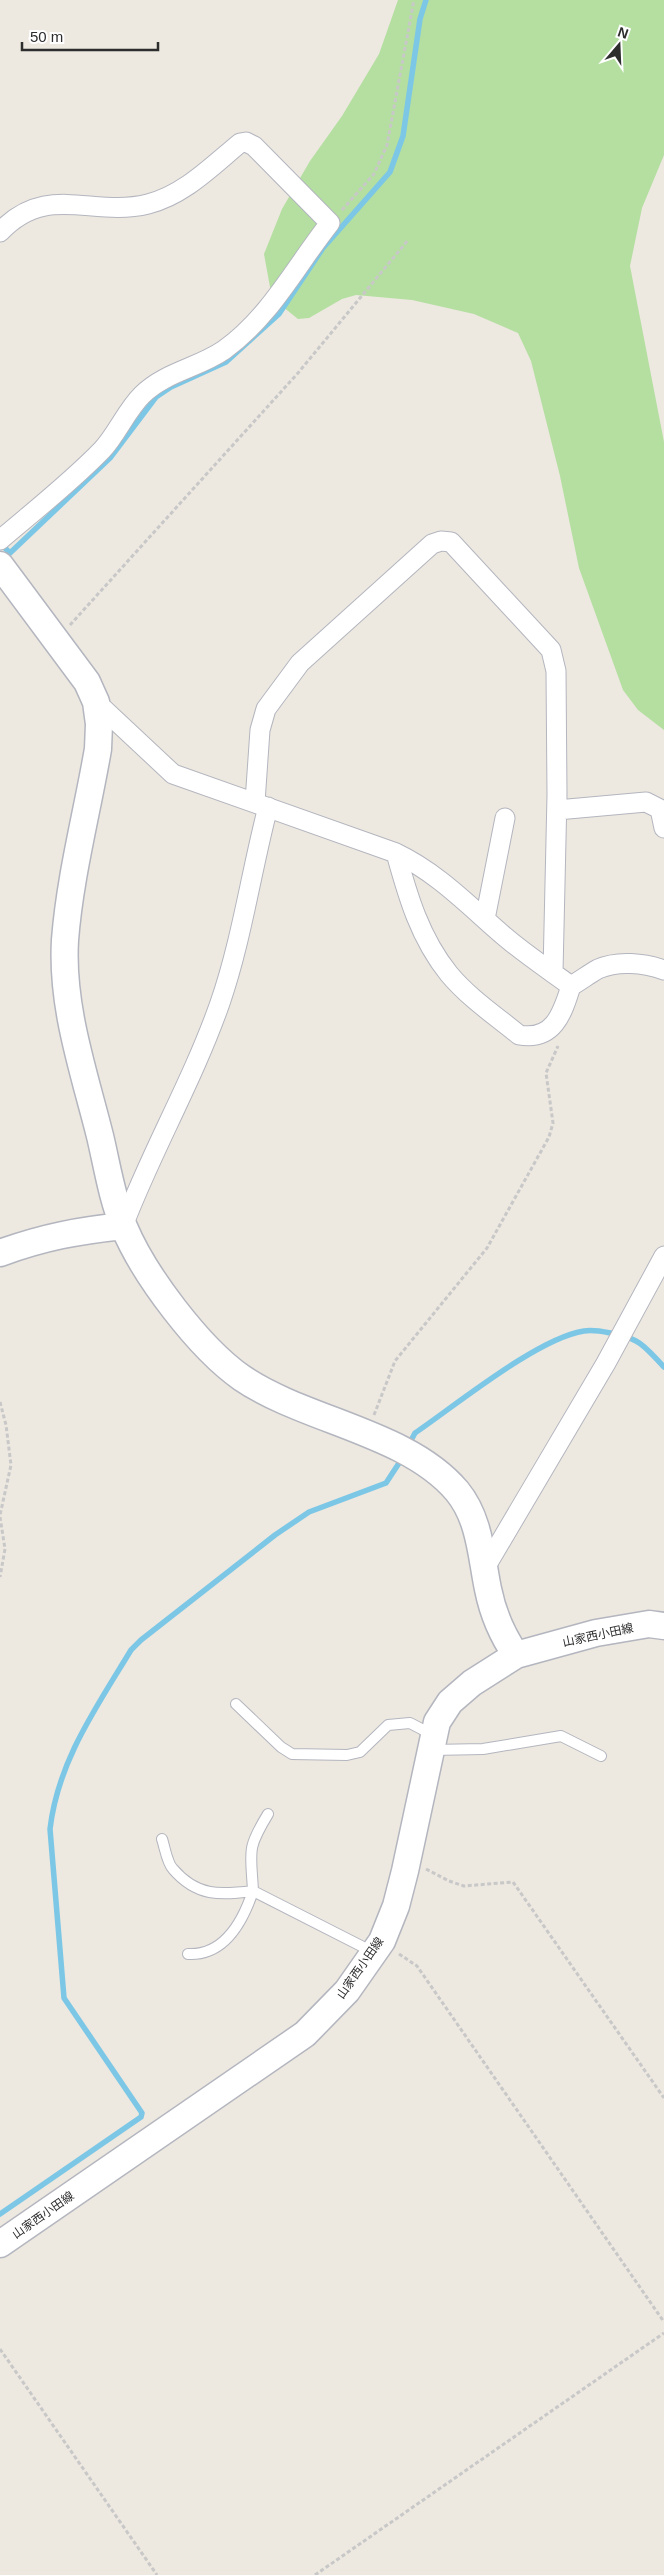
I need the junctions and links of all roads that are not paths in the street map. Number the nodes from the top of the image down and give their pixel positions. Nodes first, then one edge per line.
1 (0, 232) edge
2 (0, 540) edge
3 (0, 565) edge
4 (96, 702) junction
5 (262, 805) junction
6 (557, 810) junction
7 (505, 818) dead end
8 (664, 828) edge
9 (396, 853) junction
10 (485, 919) junction
11 (664, 970) edge
12 (553, 972) junction
13 (571, 986) junction
14 (124, 1226) junction
15 (0, 1254) edge
16 (664, 1256) edge
17 (485, 1568) junction
18 (664, 1626) edge
19 (516, 1655) junction
20 (236, 1704) dead end
21 (432, 1743) junction
22 (601, 1756) dead end
23 (268, 1814) dead end
24 (162, 1839) dead end
25 (253, 1891) junction
26 (378, 1947) junction
27 (188, 1954) dead end
28 (0, 2244) edge

1 - 2 street
3 - 4 street
4 - 5 street
4 - 14 street
5 - 6 street
5 - 9 street
5 - 14 street
6 - 8 street
6 - 12 street
7 - 10 street
9 - 10 street
9 - 13 street
10 - 12 street
11 - 13 street
12 - 13 street
14 - 15 street
14 - 17 street
16 - 17 street
17 - 19 street
18 - 19 street, 山家西小田線
19 - 21 street, 山家西小田線
20 - 21 lane
21 - 22 lane
21 - 26 street, 山家西小田線
23 - 25 lane
24 - 25 lane
25 - 26 lane
25 - 27 lane
26 - 28 street, 山家西小田線

